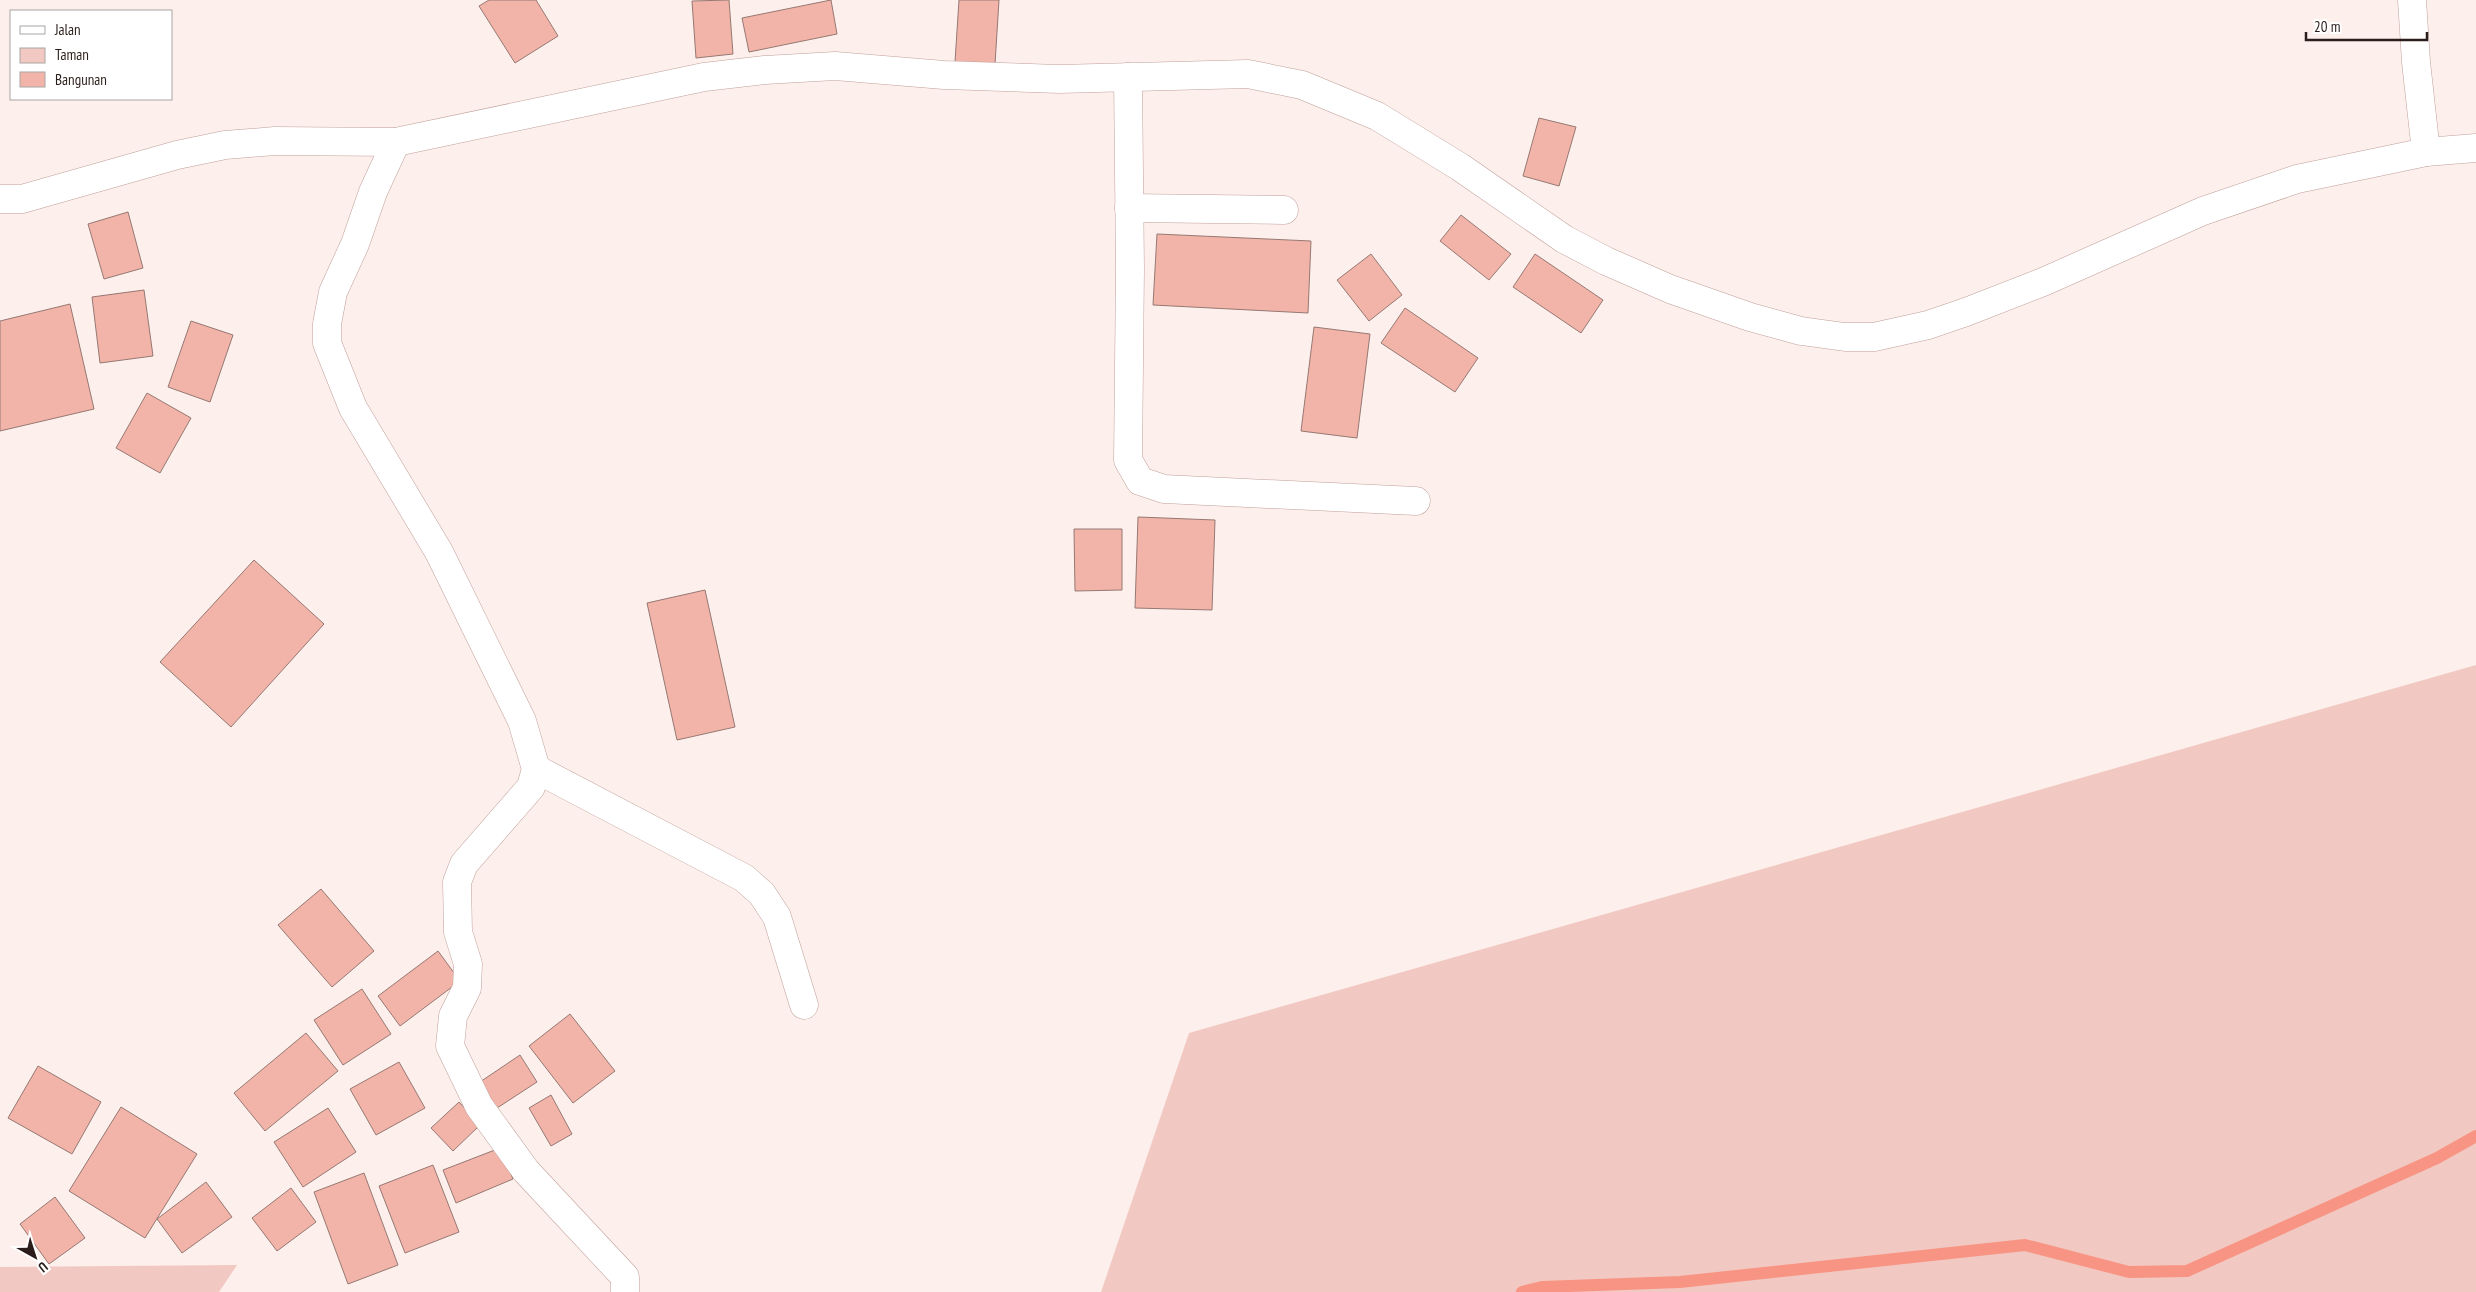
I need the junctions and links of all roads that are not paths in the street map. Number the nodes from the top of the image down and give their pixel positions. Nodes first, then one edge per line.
1 (2412, 0) edge
2 (1128, 77) junction
3 (396, 142) junction
4 (2476, 148) edge
5 (2426, 152) junction
6 (0, 200) edge
7 (1129, 208) junction
8 (1284, 210) dead end
9 (1416, 501) dead end
10 (536, 769) junction
11 (804, 1005) dead end
12 (625, 1292) edge

1 - 5 street
2 - 3 street
2 - 5 street
2 - 7 street
3 - 6 street
3 - 10 street
4 - 5 street
7 - 8 street
7 - 9 street
10 - 11 street
10 - 12 street

